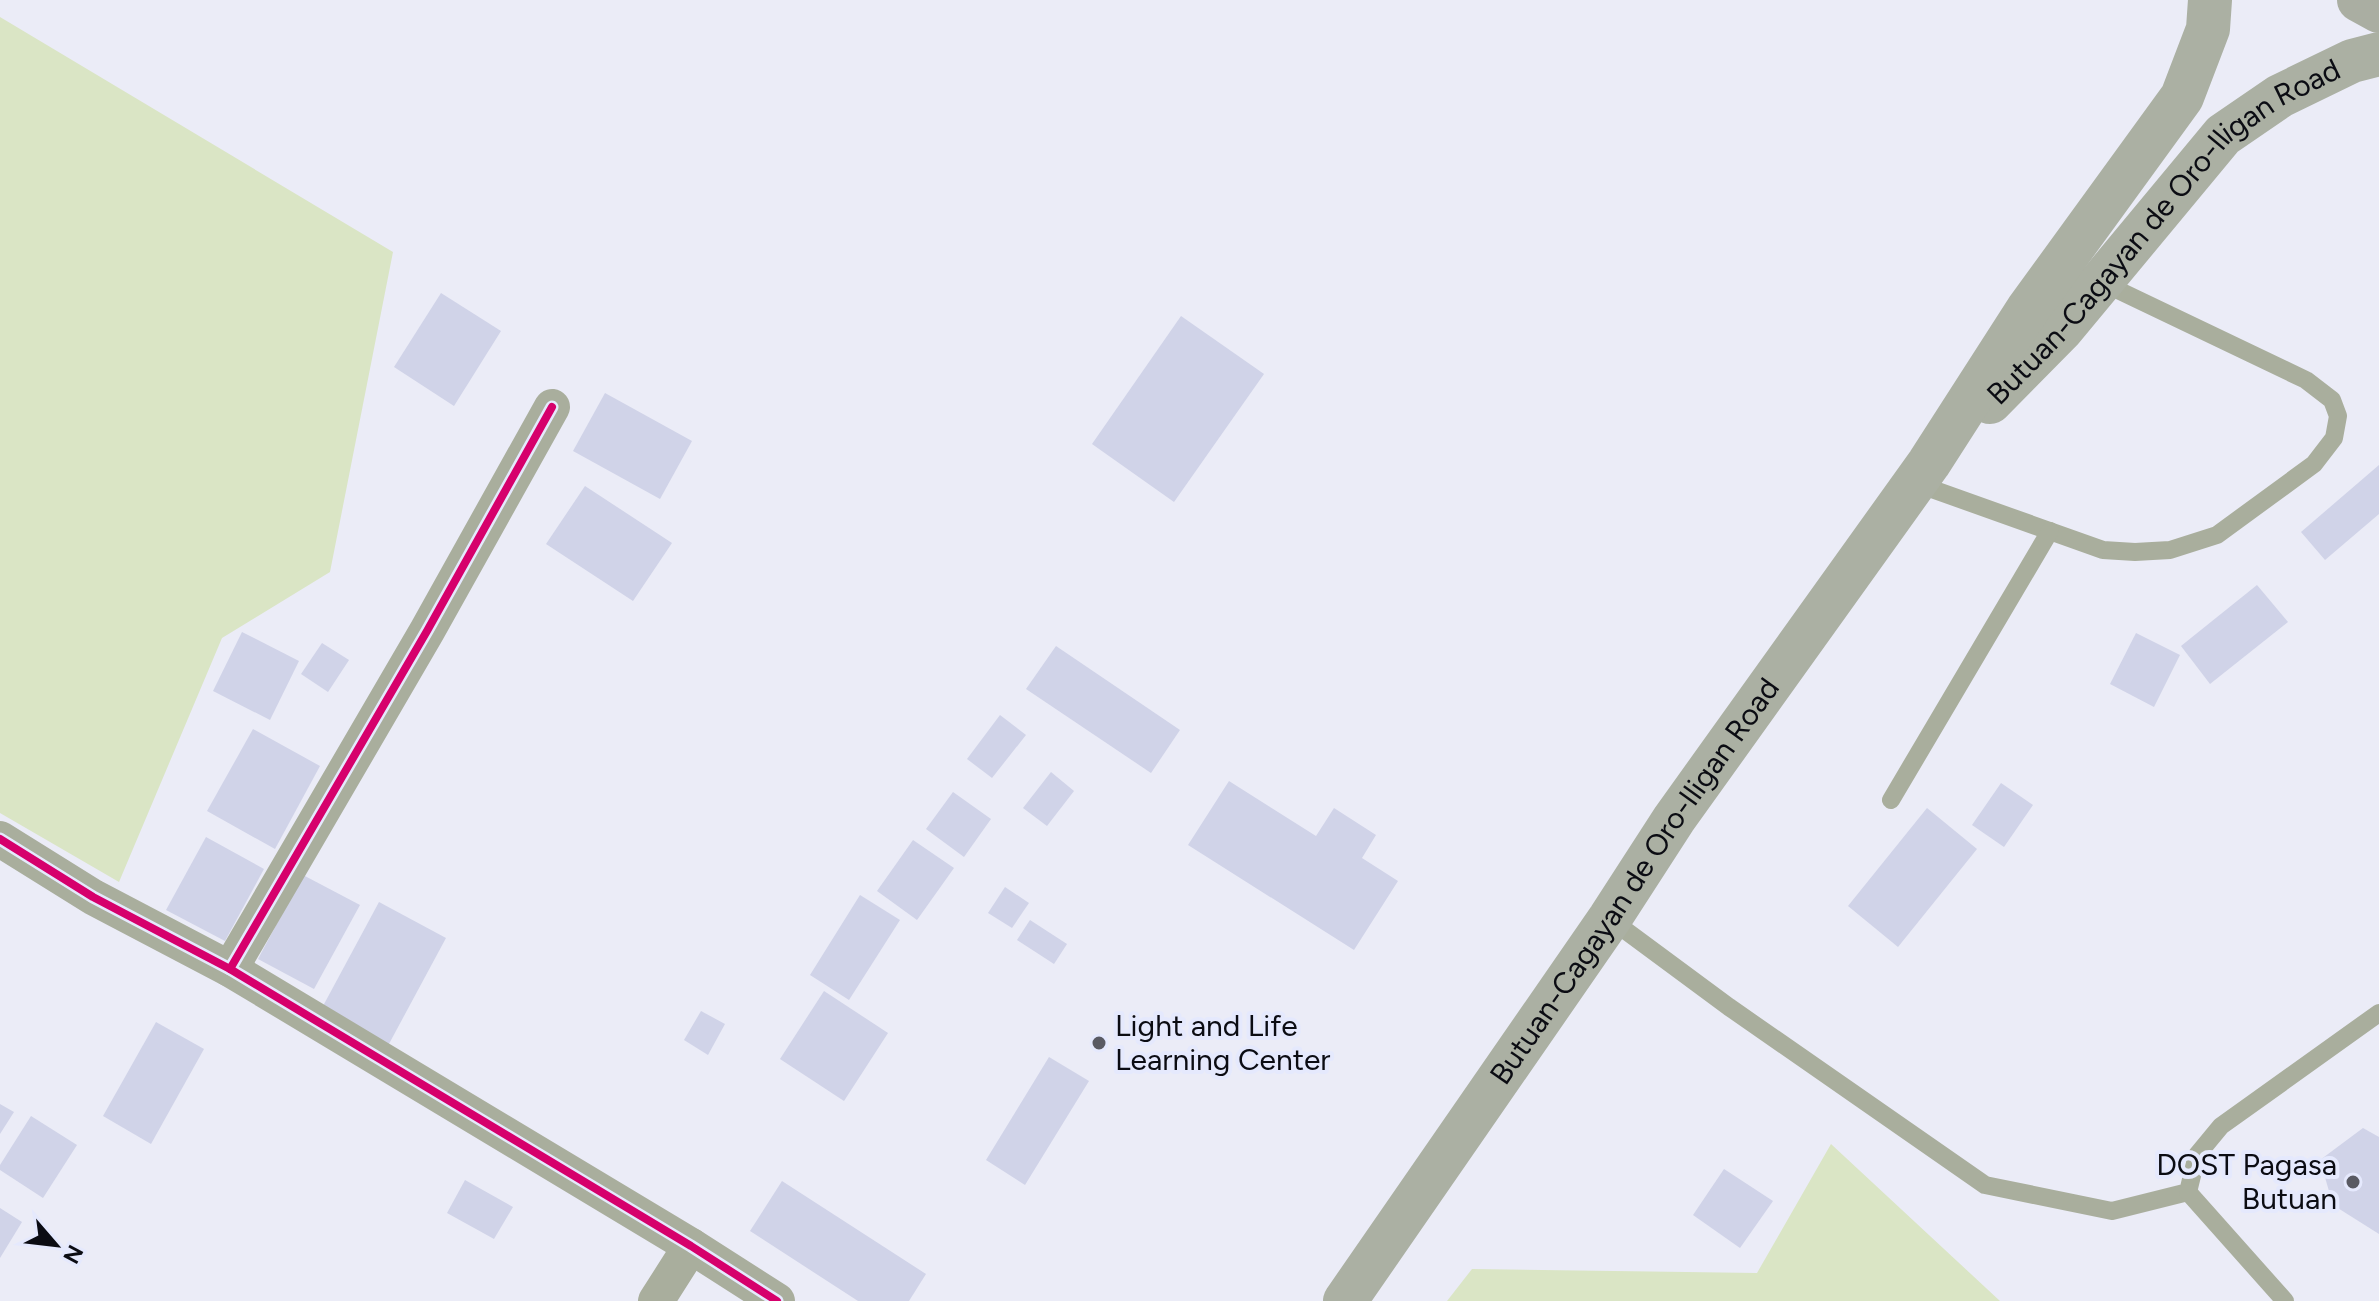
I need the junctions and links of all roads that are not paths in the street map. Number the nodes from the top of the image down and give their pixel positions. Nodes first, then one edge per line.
1 (2210, 0) edge
2 (2359, 0) edge
3 (2379, 11) edge
4 (2379, 54) edge
5 (2101, 282) junction
6 (552, 407) dead end
7 (1922, 473) junction
8 (2050, 531) junction
9 (1891, 800) dead end
10 (0, 839) edge
11 (1610, 918) junction
12 (230, 969) junction
13 (2379, 1013) edge
14 (2188, 1192) junction
15 (691, 1246) junction
16 (656, 1301) edge
17 (777, 1301) edge
18 (1345, 1301) edge
19 (2285, 1301) edge

1 - 7 main road, Butuan-Cagayan de Oro-Iligan Road
2 - 3 highway
4 - 5 main road, Butuan-Cagayan de Oro-Iligan Road
5 - 7 main road, Butuan-Cagayan de Oro-Iligan Road
5 - 8 lane
6 - 12 street
7 - 8 lane
7 - 11 main road, Butuan-Cagayan de Oro-Iligan Road
8 - 9 lane
10 - 12 street
11 - 14 lane
11 - 18 main road, Butuan-Cagayan de Oro-Iligan Road
12 - 15 street
13 - 14 lane
14 - 19 lane
15 - 16 street
15 - 17 street

